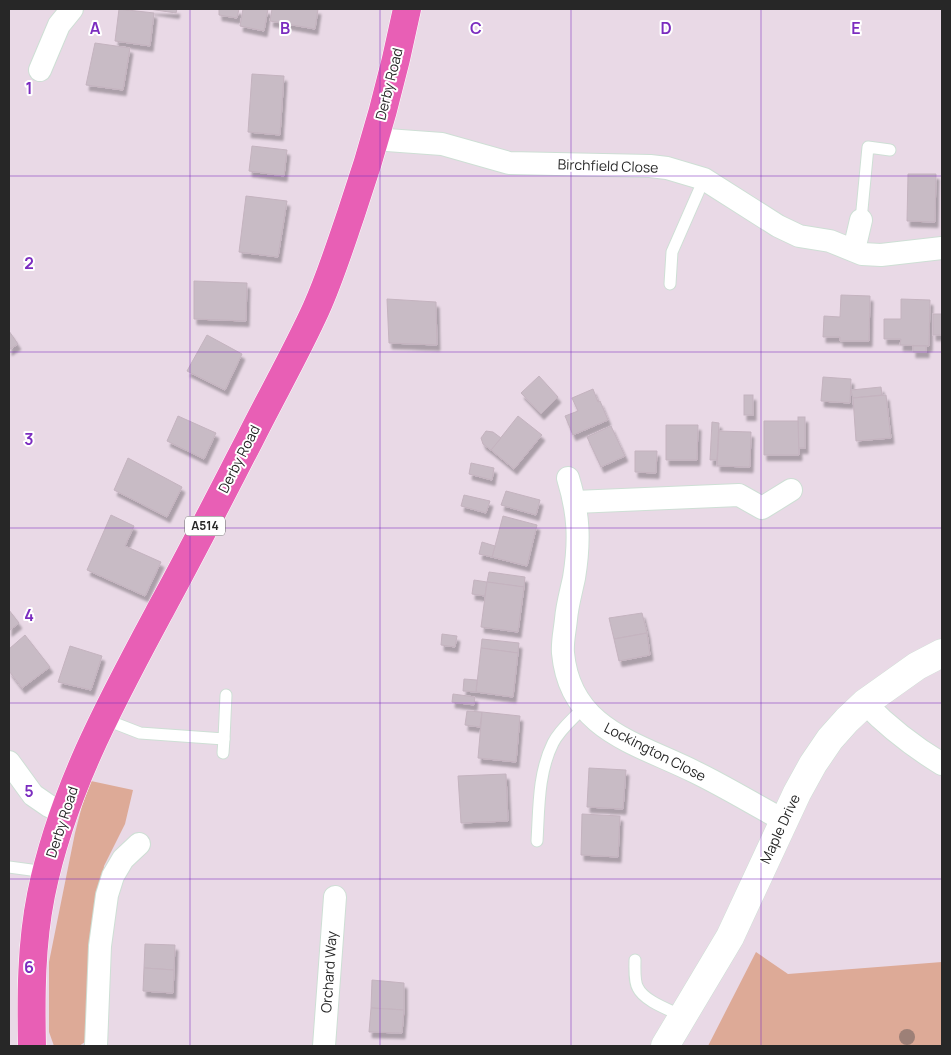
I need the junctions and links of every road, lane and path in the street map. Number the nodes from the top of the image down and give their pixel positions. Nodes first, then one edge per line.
1 (72, 9) edge
2 (407, 9) edge
3 (40, 70) dead end
4 (376, 136) junction
5 (890, 150) dead end
6 (704, 179) junction
7 (861, 220) joint
8 (942, 248) edge
9 (854, 250) junction
10 (670, 284) dead end
11 (568, 478) dead end
12 (791, 490) dead end
13 (575, 502) junction
14 (942, 653) edge
15 (226, 695) dead end
16 (865, 703) junction
17 (584, 708) junction
18 (103, 718) junction
19 (224, 739) junction
20 (223, 753) dead end
21 (9, 762) edge
22 (942, 764) edge
23 (63, 813) junction
24 (784, 821) junction
25 (537, 841) dead end
26 (139, 844) dead end
27 (9, 867) edge
28 (46, 872) junction
29 (335, 897) dead end
30 (635, 960) dead end
31 (682, 1016) junction
32 (32, 1046) edge
33 (96, 1046) edge
34 (324, 1046) edge
35 (665, 1046) edge

1 - 3 street
2 - 4 main road, Derby Road / A514
4 - 6 street, Birchfield Close
4 - 18 main road, Derby Road / A514
5 - 7 lane
6 - 9 street, Birchfield Close
6 - 10 lane
7 - 9 street
8 - 9 street, Birchfield Close
11 - 13 street, Lockington Close
12 - 13 street
13 - 17 street, Lockington Close
14 - 16 street, Maple Drive
15 - 19 lane
16 - 22 street
16 - 24 street, Maple Drive
17 - 24 street, Lockington Close
17 - 25 lane
18 - 19 lane
18 - 23 main road, Derby Road / A514
19 - 20 lane
21 - 23 street
23 - 28 main road, Derby Road / A514
24 - 31 street, Maple Drive
26 - 33 street
27 - 28 lane
28 - 32 main road, Derby Road / A514
29 - 34 street, Orchard Way
30 - 31 lane
31 - 35 street, Maple Drive

